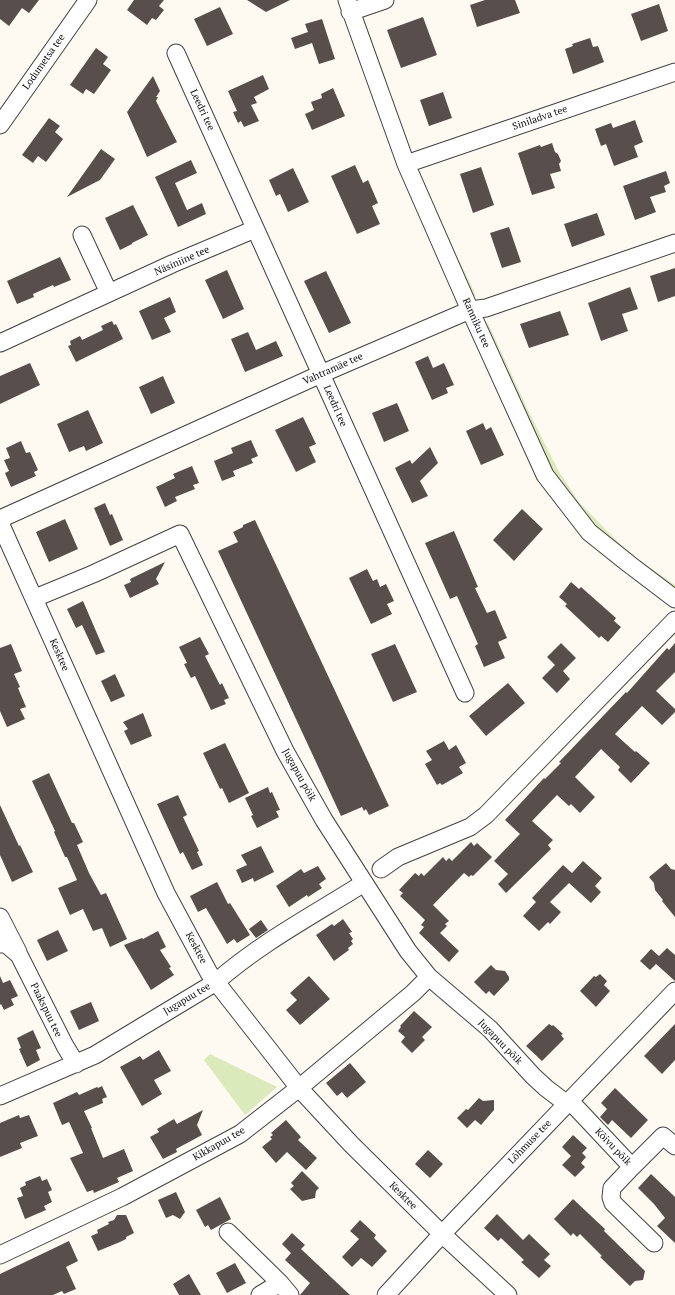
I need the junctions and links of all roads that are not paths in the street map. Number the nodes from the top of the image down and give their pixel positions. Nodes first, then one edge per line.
1 (88, 0) edge
2 (385, 0) edge
3 (348, 6) edge
4 (176, 53) dead end
5 (675, 72) edge
6 (0, 125) edge
7 (406, 164) junction
8 (255, 229) junction
9 (82, 236) dead end
10 (675, 243) edge
11 (109, 293) junction
12 (470, 310) junction
13 (0, 343) edge
14 (321, 374) junction
15 (0, 519) edge
16 (0, 523) edge
17 (35, 598) junction
18 (675, 599) edge
19 (675, 620) edge
20 (465, 693) dead end
21 (381, 869) dead end
22 (364, 884) junction
23 (0, 916) edge
24 (0, 944) edge
25 (19, 954) junction
26 (429, 976) junction
27 (216, 982) junction
28 (675, 991) edge
29 (76, 1064) junction
30 (299, 1088) junction
31 (0, 1096) edge
32 (568, 1102) junction
33 (675, 1146) edge
34 (632, 1168) junction
35 (228, 1232) dead end
36 (442, 1234) junction
37 (654, 1243) dead end
38 (0, 1255) edge
39 (285, 1289) edge
40 (260, 1295) edge
41 (386, 1295) edge
42 (508, 1295) edge

1 - 6 street, Lodumetsa tee
2 - 3 street
3 - 7 street, Ranniku tee
4 - 8 street, Leedri tee
5 - 7 street, Siniladva tee
7 - 12 street, Ranniku tee
8 - 11 street, Näsiniine tee
8 - 14 street, Leedri tee
9 - 11 street
10 - 12 street, Vahtramäe tee
11 - 13 street, Näsiniine tee
12 - 14 street, Vahtramäe tee
12 - 18 street, Ranniku tee
14 - 15 street, Vahtramäe tee
14 - 20 street, Leedri tee
16 - 17 street, Kesktee
17 - 22 street, Jugapuu põik
17 - 27 street, Kesktee
19 - 21 street
22 - 26 street, Jugapuu põik
22 - 27 street, Jugapuu tee
23 - 25 street, Paakspuu tee
24 - 25 street
25 - 29 street, Paakspuu tee
26 - 30 street, Kikkapuu tee
26 - 32 street, Jugapuu põik
27 - 29 street, Jugapuu tee
27 - 30 street, Kesktee
28 - 32 street, Lõhmuse tee
29 - 31 street, Jugapuu tee
30 - 36 street, Kesktee
30 - 38 street, Kikkapuu tee
32 - 34 street, Kõivu põik
32 - 36 street, Lõhmuse tee
33 - 34 street, Kõivu põik
34 - 37 street
35 - 39 street
36 - 41 street, Lõhmuse tee
36 - 42 street, Kesktee
39 - 40 street

